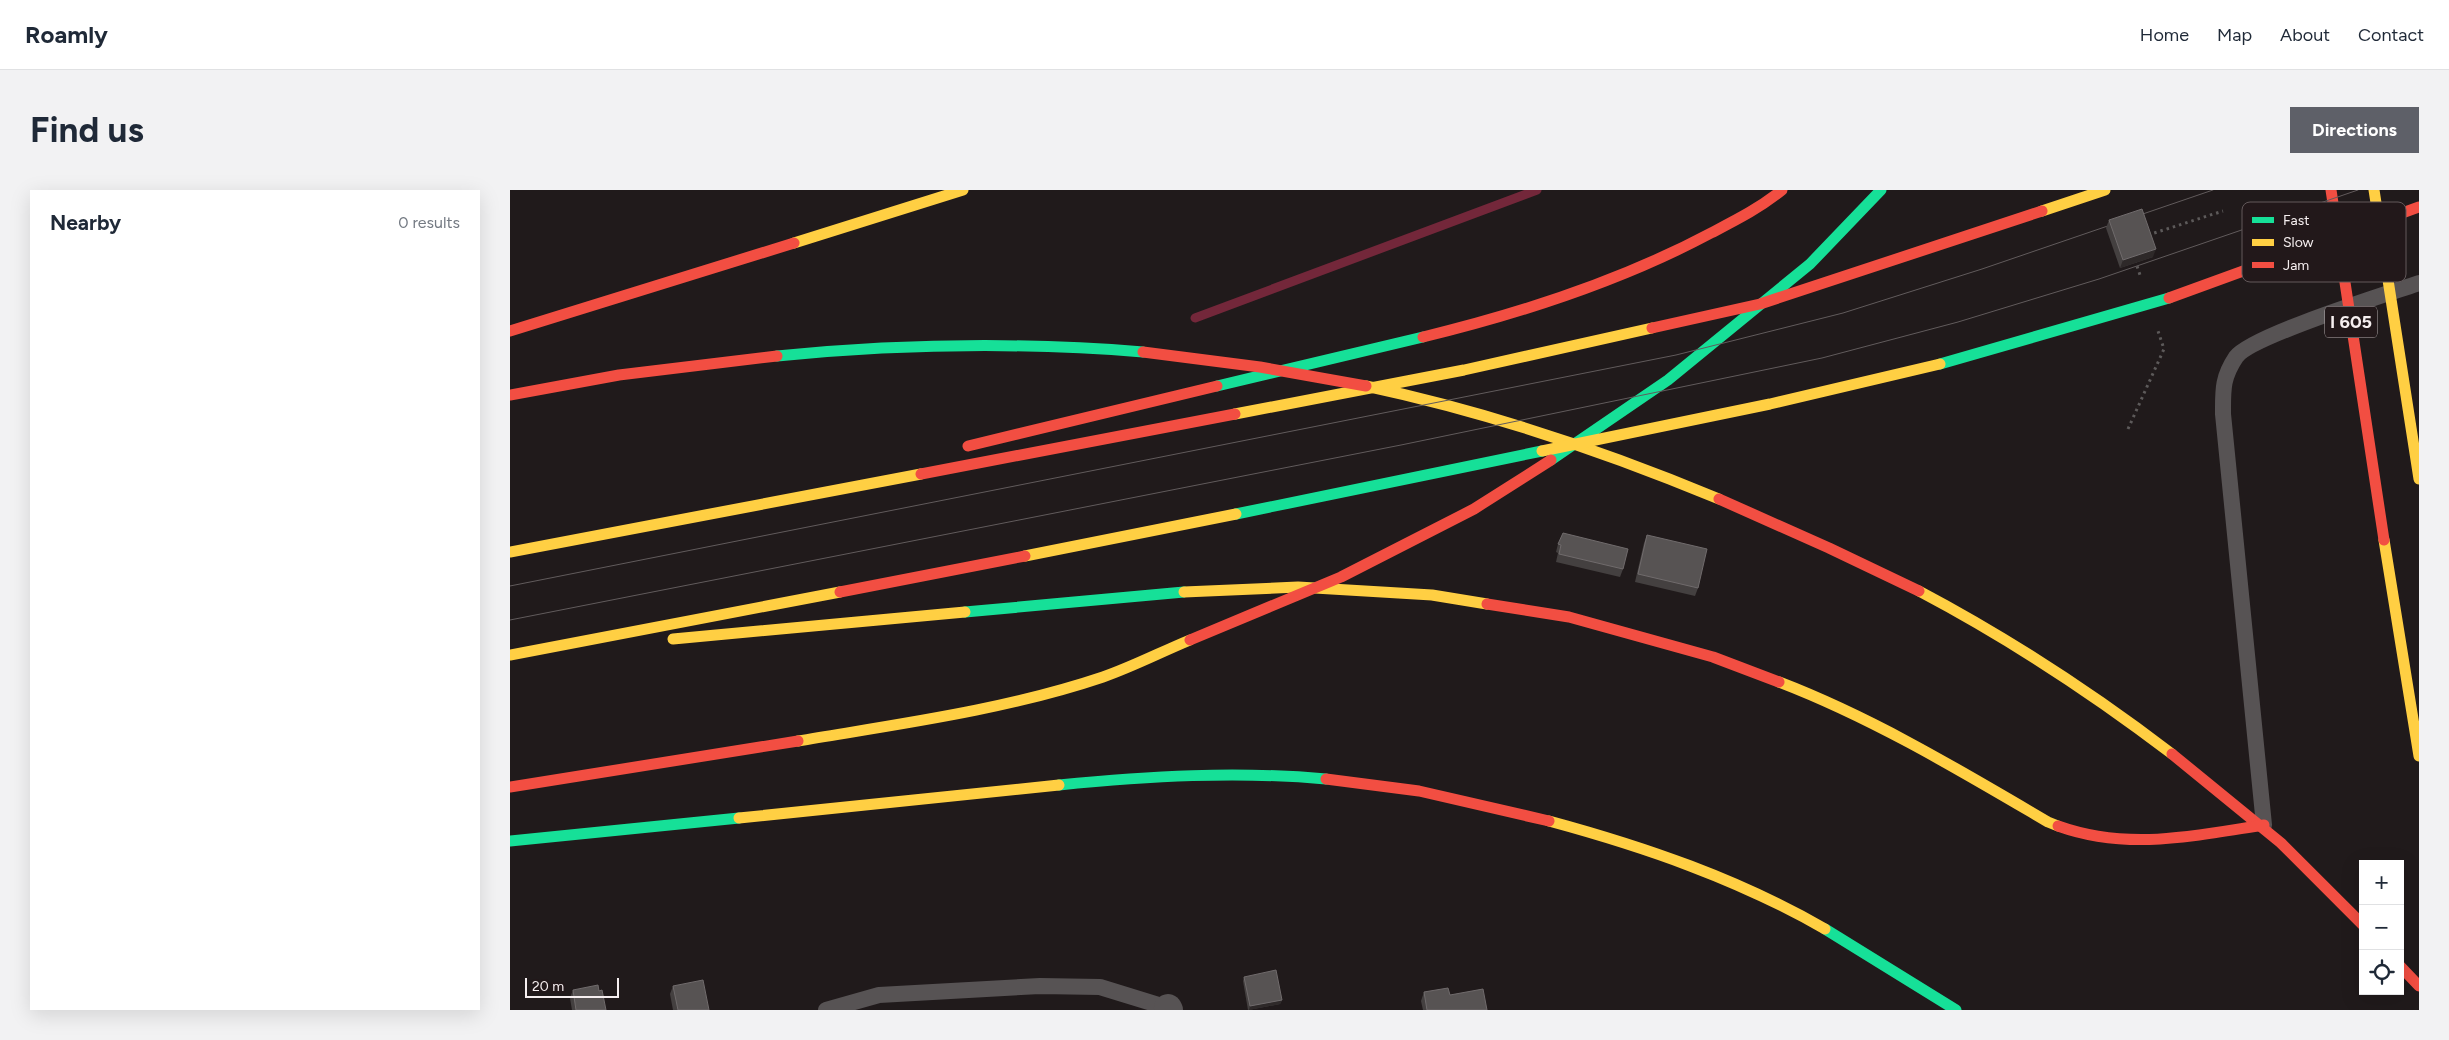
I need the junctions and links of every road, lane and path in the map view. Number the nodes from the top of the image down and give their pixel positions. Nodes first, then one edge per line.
1 (963, 190) edge
2 (1782, 190) edge
3 (1881, 190) edge
4 (2105, 190) edge
5 (2419, 207) edge
6 (2223, 212) dead end
7 (2406, 212) edge
8 (1947, 230) dead end
9 (2146, 236) edge
10 (2133, 256) edge
11 (2136, 263) edge
12 (2242, 273) edge
13 (2345, 282) edge
14 (2388, 282) edge
15 (2419, 283) edge
16 (1760, 304) junction
17 (510, 331) edge
18 (2160, 336) dead end
19 (510, 395) edge
20 (2128, 429) dead end
21 (958, 448) dead end
22 (832, 479) dead end
23 (2419, 479) edge
24 (609, 532) junction
25 (510, 552) edge
26 (663, 640) dead end
27 (644, 642) dead end
28 (514, 654) edge
29 (2419, 756) edge
30 (510, 787) edge
31 (2264, 825) joint
32 (510, 841) edge
33 (2359, 921) edge
34 (2404, 970) edge
35 (2419, 986) edge
36 (1168, 1009) edge
37 (826, 1010) edge
38 (1956, 1010) edge

1 - 17 highway
2 - 21 highway
3 - 30 highway
4 - 16 highway
5 - 7 highway
6 - 9 path
8 - 16 highway
10 - 11 path
12 - 28 highway
13 - 29 highway, I 605
14 - 23 highway
15 - 31 lane
16 - 24 highway
18 - 20 path
19 - 33 highway
22 - 24 highway
24 - 25 highway
26 - 31 highway
27 - 28 highway
32 - 38 highway
34 - 35 highway
36 - 37 lane

